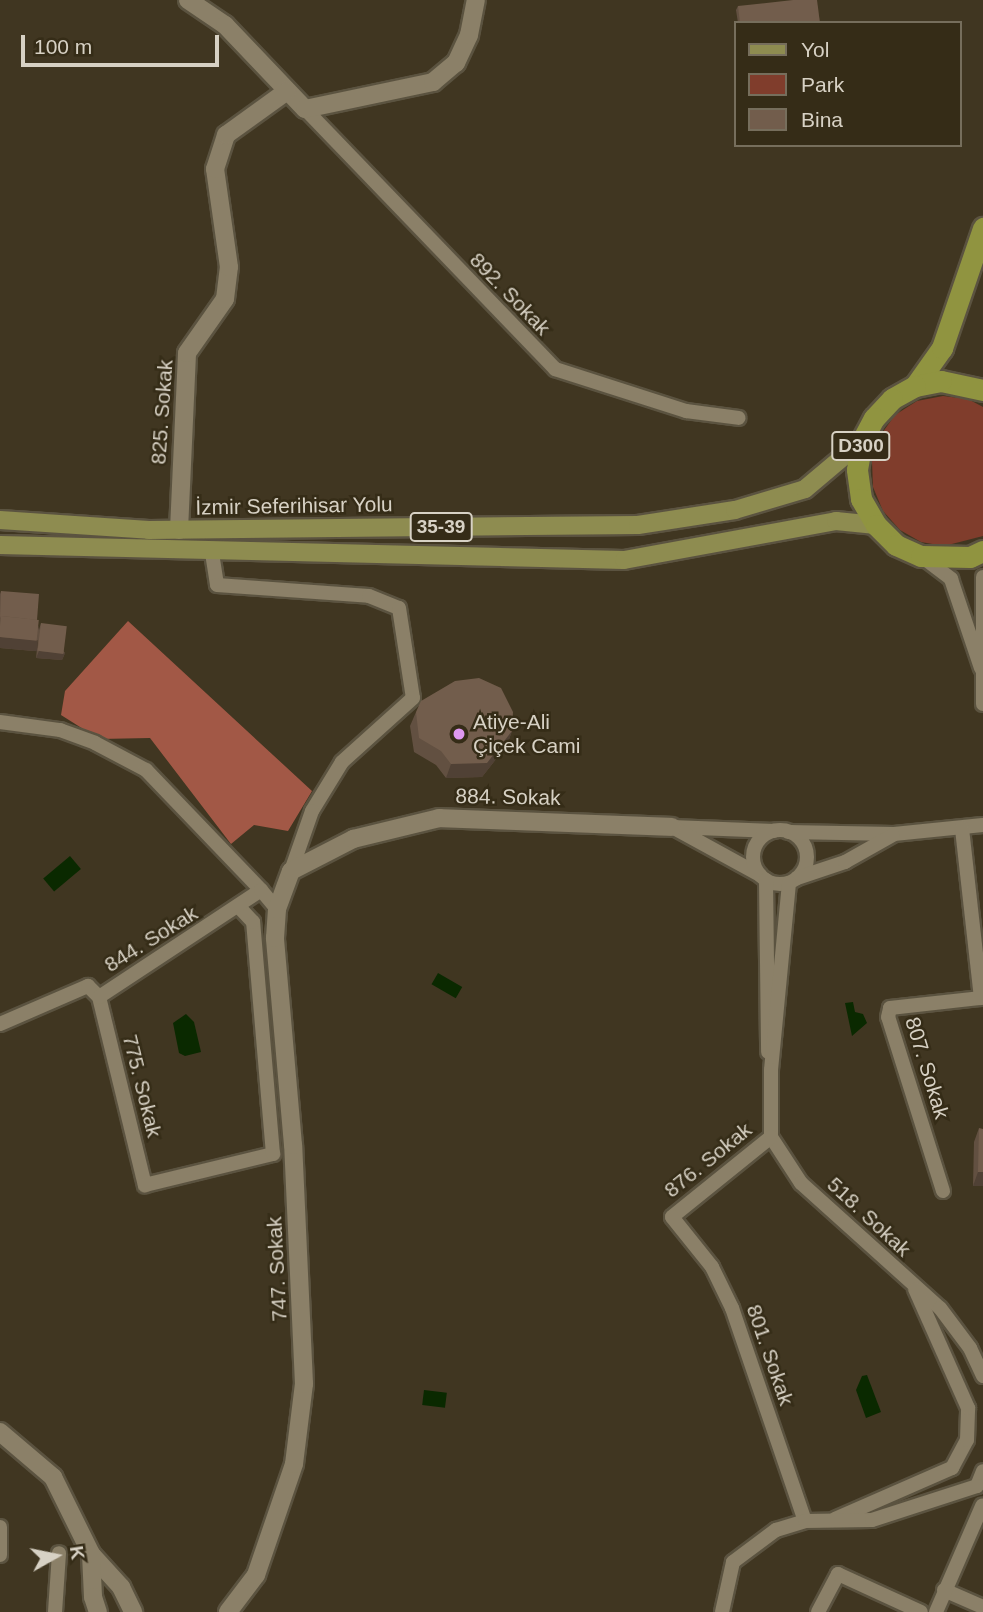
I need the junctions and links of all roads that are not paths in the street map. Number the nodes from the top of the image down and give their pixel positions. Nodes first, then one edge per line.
1 (476, 0) edge
2 (195, 2) edge
3 (287, 91) junction
4 (304, 109) junction
5 (983, 228) edge
6 (915, 386) junction
7 (983, 390) edge
8 (739, 418) dead end
9 (862, 441) junction
10 (0, 520) edge
11 (876, 525) junction
12 (179, 530) junction
13 (0, 545) edge
14 (983, 551) edge
15 (212, 554) junction
16 (921, 556) junction
17 (983, 577) edge
18 (982, 668) edge
19 (983, 704) edge
20 (0, 722) edge
21 (983, 825) edge
22 (672, 827) junction
23 (962, 828) junction
24 (781, 831) junction
25 (894, 834) junction
26 (291, 871) junction
27 (763, 877) junction
28 (792, 881) junction
29 (261, 890) junction
30 (240, 908) junction
31 (277, 909) junction
32 (99, 997) junction
33 (0, 1024) edge
34 (771, 1070) junction
35 (771, 1137) junction
36 (943, 1191) dead end
37 (671, 1217) joint
38 (915, 1288) junction
39 (983, 1376) edge
40 (0, 1432) edge
41 (983, 1471) edge
42 (977, 1486) junction
43 (982, 1506) edge
44 (835, 1519) junction
45 (805, 1521) junction
46 (0, 1527) edge
47 (59, 1553) dead end
48 (0, 1555) edge
49 (91, 1555) junction
50 (944, 1590) junction
51 (983, 1607) edge
52 (55, 1612) edge
53 (99, 1612) edge
54 (133, 1612) edge
55 (228, 1612) edge
56 (722, 1612) edge
57 (818, 1612) edge
58 (921, 1612) edge
59 (936, 1612) edge

1 - 4 street
2 - 3 street
3 - 4 street
3 - 12 street, 825. Sokak
4 - 8 street, 892. Sokak
5 - 6 highway
6 - 7 highway
6 - 9 highway, D300
9 - 11 highway, D300
9 - 12 main road, İzmir Seferihisar Yolu / 35-39
10 - 12 main road, İzmir Seferihisar Yolu / 35-39
11 - 15 main road, 35-39
11 - 16 highway, D300
13 - 15 main road, 35-39
14 - 16 highway, D300
15 - 26 street
16 - 18 street
17 - 18 street
18 - 19 street
20 - 29 street
21 - 23 street, 884. Sokak
22 - 24 street, 884. Sokak
22 - 26 street, 884. Sokak
22 - 27 street
23 - 25 street, 884. Sokak
23 - 36 street, 807. Sokak
24 - 25 street, 884. Sokak
24 - 27 street
24 - 28 street
25 - 28 street
26 - 31 street
27 - 28 street
27 - 34 street
28 - 34 street
29 - 30 street, 844. Sokak
29 - 31 street
30 - 32 street, 844. Sokak
30 - 32 street, 775. Sokak
31 - 55 street, 747. Sokak
32 - 33 street, 844. Sokak
34 - 35 street
35 - 37 street, 876. Sokak
35 - 38 street, 518. Sokak
37 - 45 street, 801. Sokak
38 - 39 street, 518. Sokak
38 - 44 street
40 - 49 street
41 - 42 street
42 - 43 street
42 - 44 street
43 - 50 street
44 - 45 street
45 - 56 street
46 - 48 street
47 - 52 street
49 - 53 street
49 - 54 street
50 - 51 street
50 - 59 street
57 - 58 street

